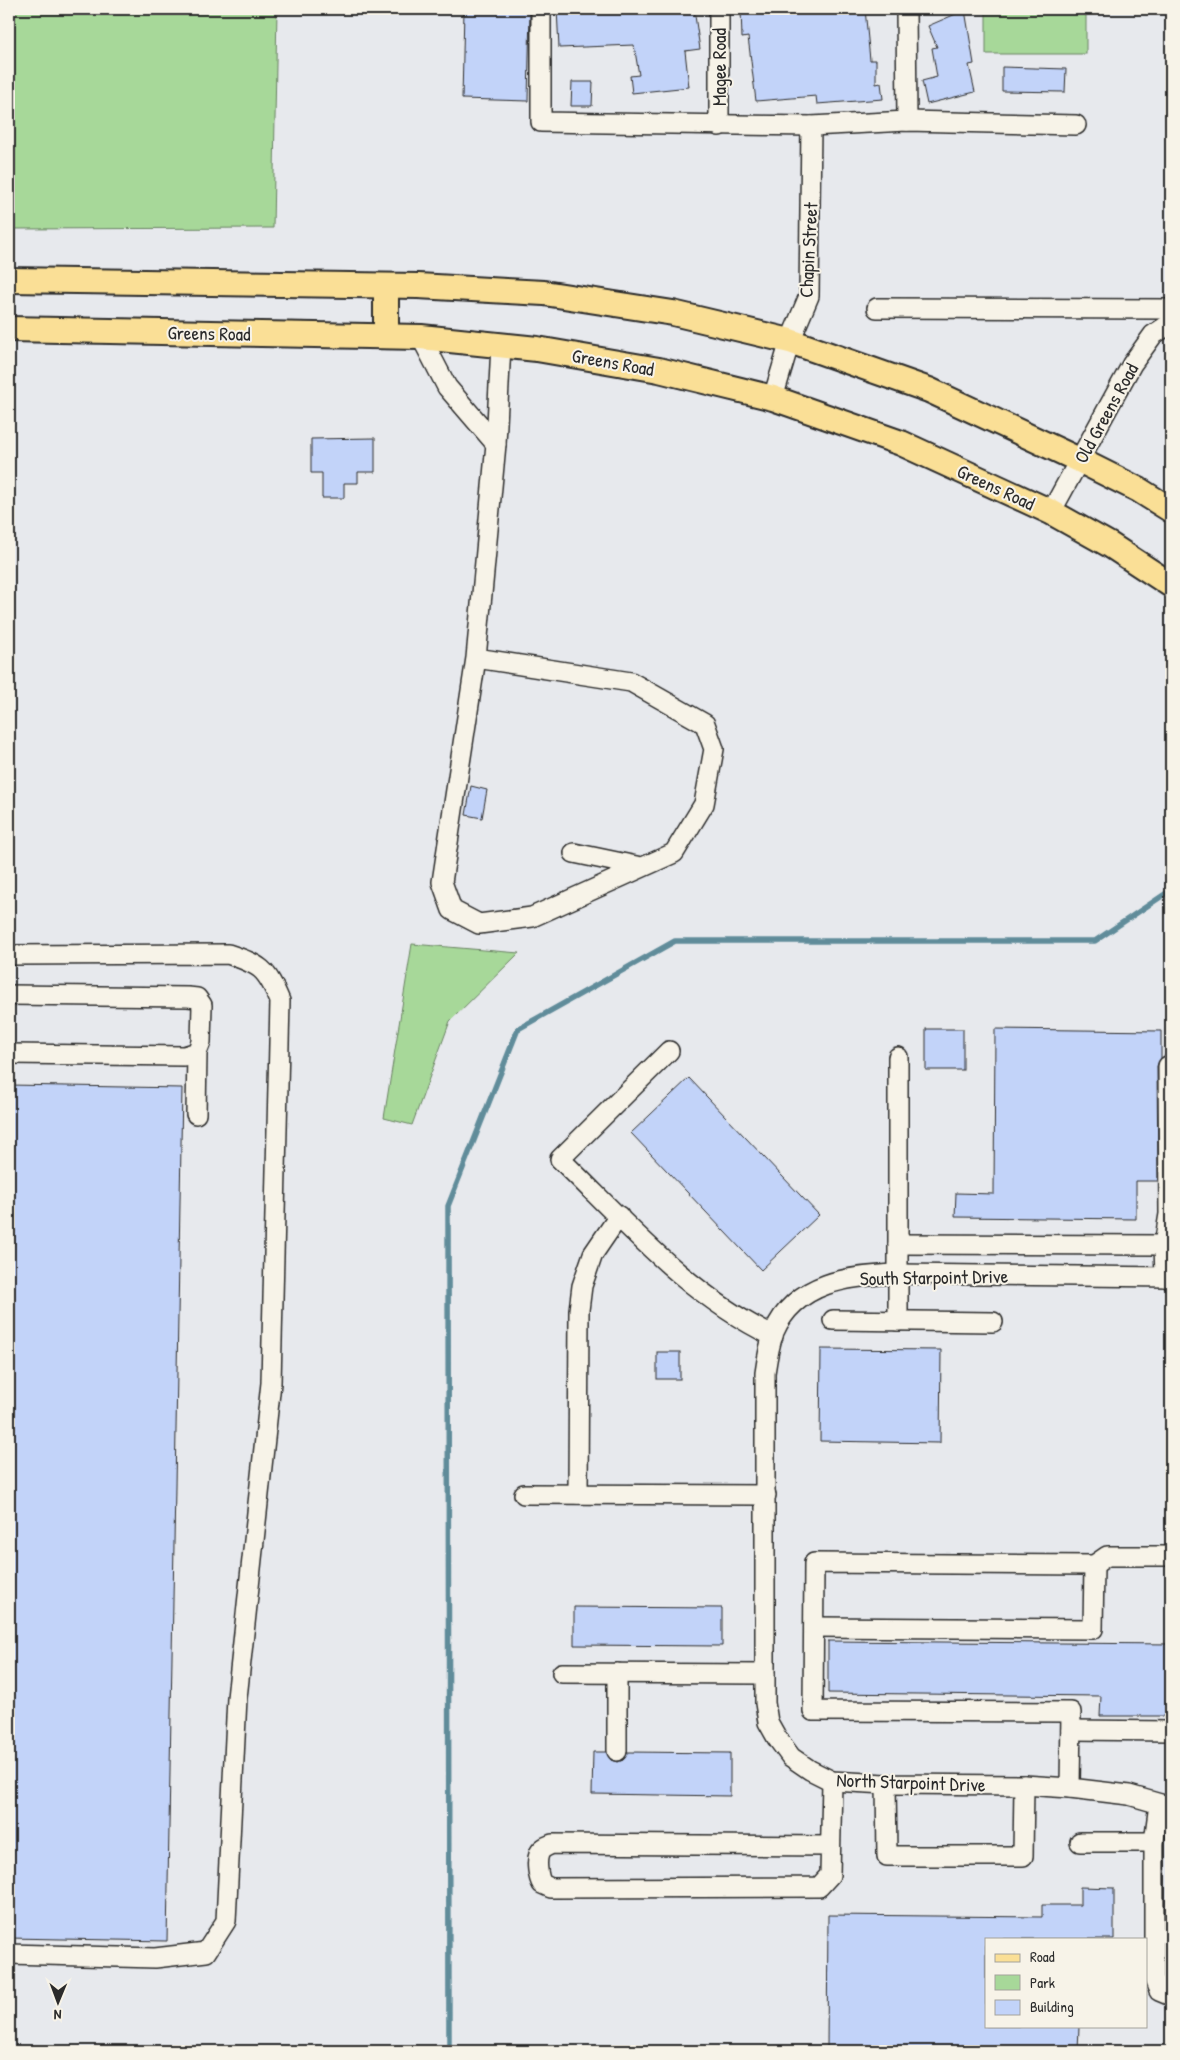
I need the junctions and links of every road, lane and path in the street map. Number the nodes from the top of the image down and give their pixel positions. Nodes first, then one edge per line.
1 (541, 9) edge
2 (719, 9) edge
3 (906, 9) edge
4 (907, 121) junction
5 (1076, 125) dead end
6 (719, 126) junction
7 (812, 126) junction
8 (9, 280) edge
9 (386, 286) junction
10 (877, 308) dead end
11 (1171, 309) edge
12 (1171, 323) edge
13 (9, 329) edge
14 (386, 336) junction
15 (421, 337) junction
16 (790, 342) junction
17 (501, 345) junction
18 (773, 398) junction
19 (496, 444) junction
20 (1079, 460) junction
21 (1171, 510) edge
22 (1051, 512) junction
23 (1171, 585) edge
24 (476, 658) junction
25 (574, 853) dead end
26 (642, 868) junction
27 (9, 955) edge
28 (9, 995) edge
29 (669, 1051) dead end
30 (197, 1052) junction
31 (9, 1054) edge
32 (898, 1057) dead end
33 (1168, 1066) dead end
34 (196, 1114) dead end
35 (620, 1216) junction
36 (898, 1244) junction
37 (1164, 1245) junction
38 (898, 1274) junction
39 (1168, 1277) edge
40 (833, 1320) dead end
41 (898, 1321) junction
42 (993, 1322) dead end
43 (773, 1336) junction
44 (524, 1494) dead end
45 (578, 1494) junction
46 (766, 1495) junction
47 (766, 1538) joint
48 (1171, 1556) edge
49 (1094, 1566) junction
50 (814, 1627) junction
51 (562, 1673) dead end
52 (617, 1673) junction
53 (765, 1674) junction
54 (1071, 1730) junction
55 (1171, 1731) edge
56 (617, 1751) dead end
57 (832, 1781) junction
58 (886, 1784) junction
59 (1024, 1785) junction
60 (1070, 1788) junction
61 (1165, 1805) edge
62 (1080, 1842) dead end
63 (1154, 1842) junction
64 (829, 1846) junction
65 (9, 1954) edge
66 (1171, 1996) edge

1 - 6 street
2 - 6 street, Magee Road
3 - 4 street
4 - 5 street
4 - 7 street
6 - 7 street
7 - 16 street, Chapin Street
8 - 9 main road
9 - 14 main road
9 - 16 main road
10 - 11 street
12 - 20 street, Old Greens Road
13 - 14 main road, Greens Road
14 - 15 main road, Greens Road
15 - 17 main road, Greens Road
15 - 19 street
16 - 18 street, Chapin Street
16 - 20 main road
17 - 18 main road, Greens Road
17 - 19 street
18 - 22 main road, Greens Road
19 - 24 street
20 - 21 main road
20 - 22 street, Old Greens Road
22 - 23 main road, Greens Road
24 - 26 street
24 - 26 street
25 - 26 street
27 - 65 street
28 - 30 street
29 - 35 street
30 - 31 street
30 - 34 street
32 - 36 street
33 - 37 street
35 - 43 street
35 - 45 street
36 - 37 street
36 - 38 street
37 - 39 street
38 - 39 street, South Starpoint Drive
38 - 41 street
38 - 43 street, South Starpoint Drive
40 - 41 street
41 - 42 street
43 - 46 street, South Starpoint Drive
44 - 45 street
45 - 46 street
46 - 47 street, South Starpoint Drive
47 - 53 street, North Starpoint Drive
48 - 49 street
49 - 50 street
49 - 50 street
50 - 54 street
51 - 52 street
52 - 53 street
52 - 56 street
53 - 57 street, North Starpoint Drive
54 - 55 street
54 - 60 street
57 - 58 street, North Starpoint Drive
57 - 64 street
58 - 59 street, North Starpoint Drive
58 - 59 street
59 - 60 street, North Starpoint Drive
60 - 61 street, North Starpoint Drive
61 - 63 street
62 - 63 street
63 - 66 street
64 - 64 street

